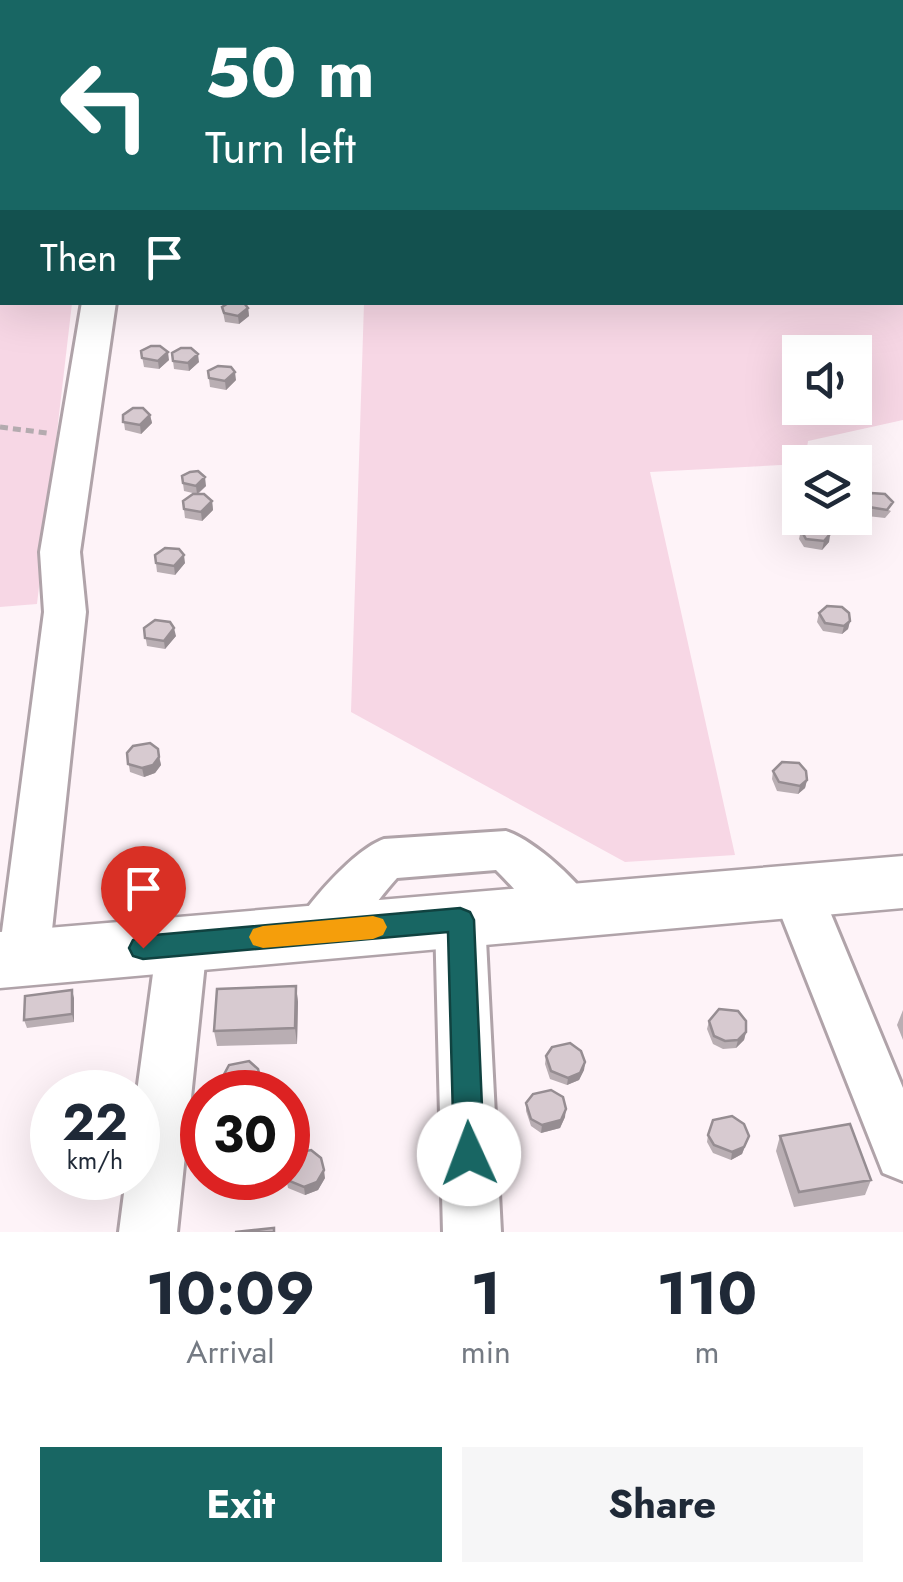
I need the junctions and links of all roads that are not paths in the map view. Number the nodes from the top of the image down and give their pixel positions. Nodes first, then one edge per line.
1 (99, 305) edge
2 (903, 882) edge
3 (796, 890) junction
4 (570, 910) junction
5 (460, 920) junction
6 (317, 932) junction
7 (182, 944) junction
8 (12, 959) edge
9 (903, 1155) edge
10 (148, 1232) edge
11 (472, 1232) edge

1 - 8 street
2 - 3 main road
3 - 4 main road
3 - 9 street
4 - 5 main road
4 - 6 street
5 - 6 main road
5 - 11 street
6 - 7 main road
7 - 8 main road
7 - 10 street

